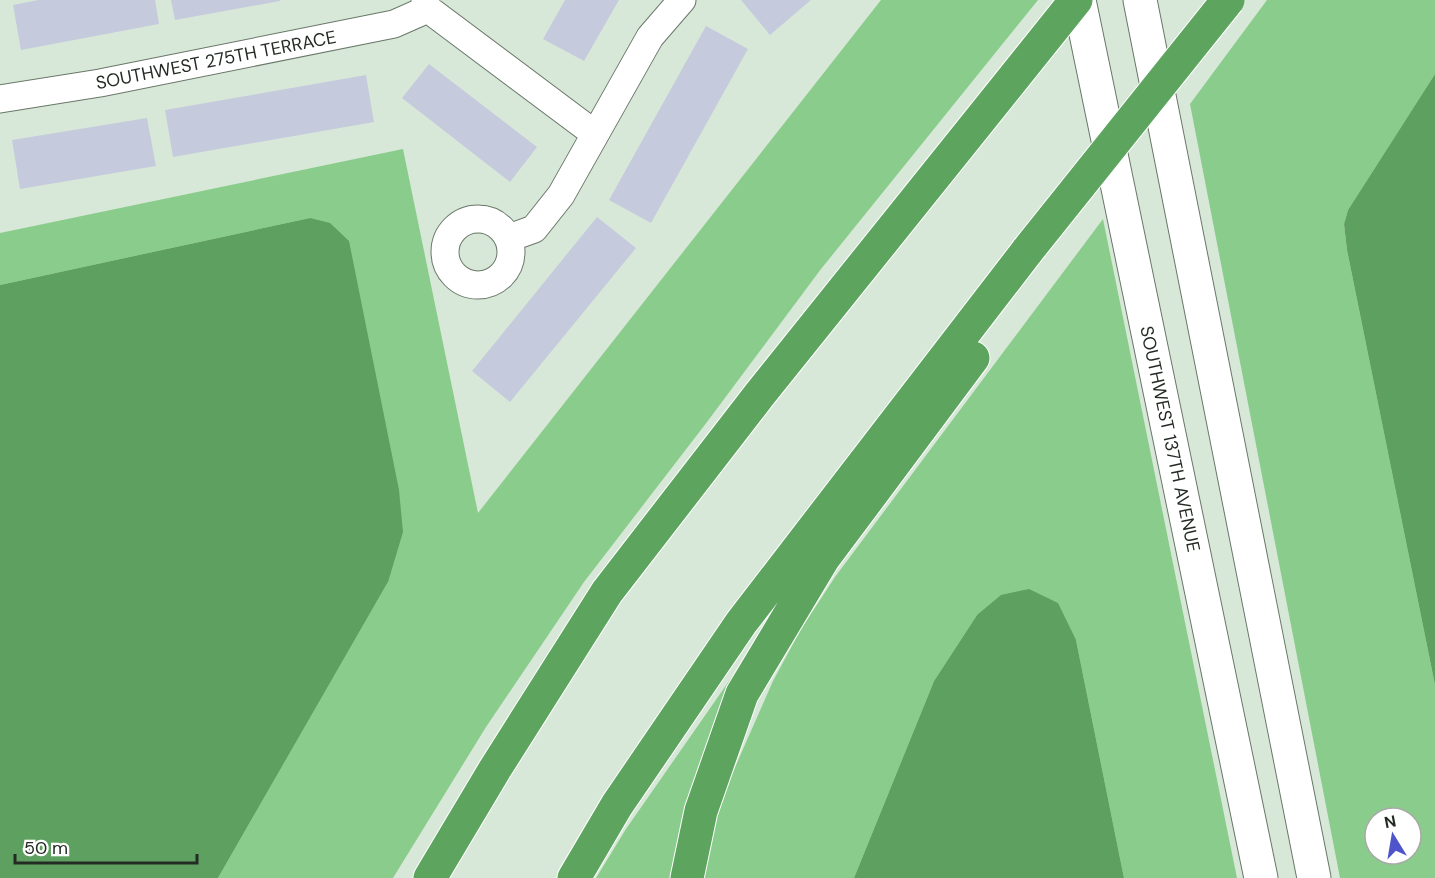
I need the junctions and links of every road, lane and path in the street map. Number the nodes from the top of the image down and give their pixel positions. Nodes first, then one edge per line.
1 (682, 0) edge
2 (1077, 0) edge
3 (1140, 0) edge
4 (1228, 0) edge
5 (426, 4) edge
6 (0, 99) edge
7 (595, 134) junction
8 (509, 238) dead end
9 (1028, 250) junction
10 (430, 878) edge
11 (574, 878) edge
12 (687, 878) edge
13 (1261, 878) edge
14 (1314, 878) edge

1 - 7 street
2 - 10 highway
2 - 13 main road, SOUTHWEST 137TH AVENUE
3 - 14 main road
4 - 9 highway, bridge
5 - 6 street, SOUTHWEST 275TH TERRACE
5 - 7 street
7 - 8 street
9 - 11 highway
9 - 12 highway

